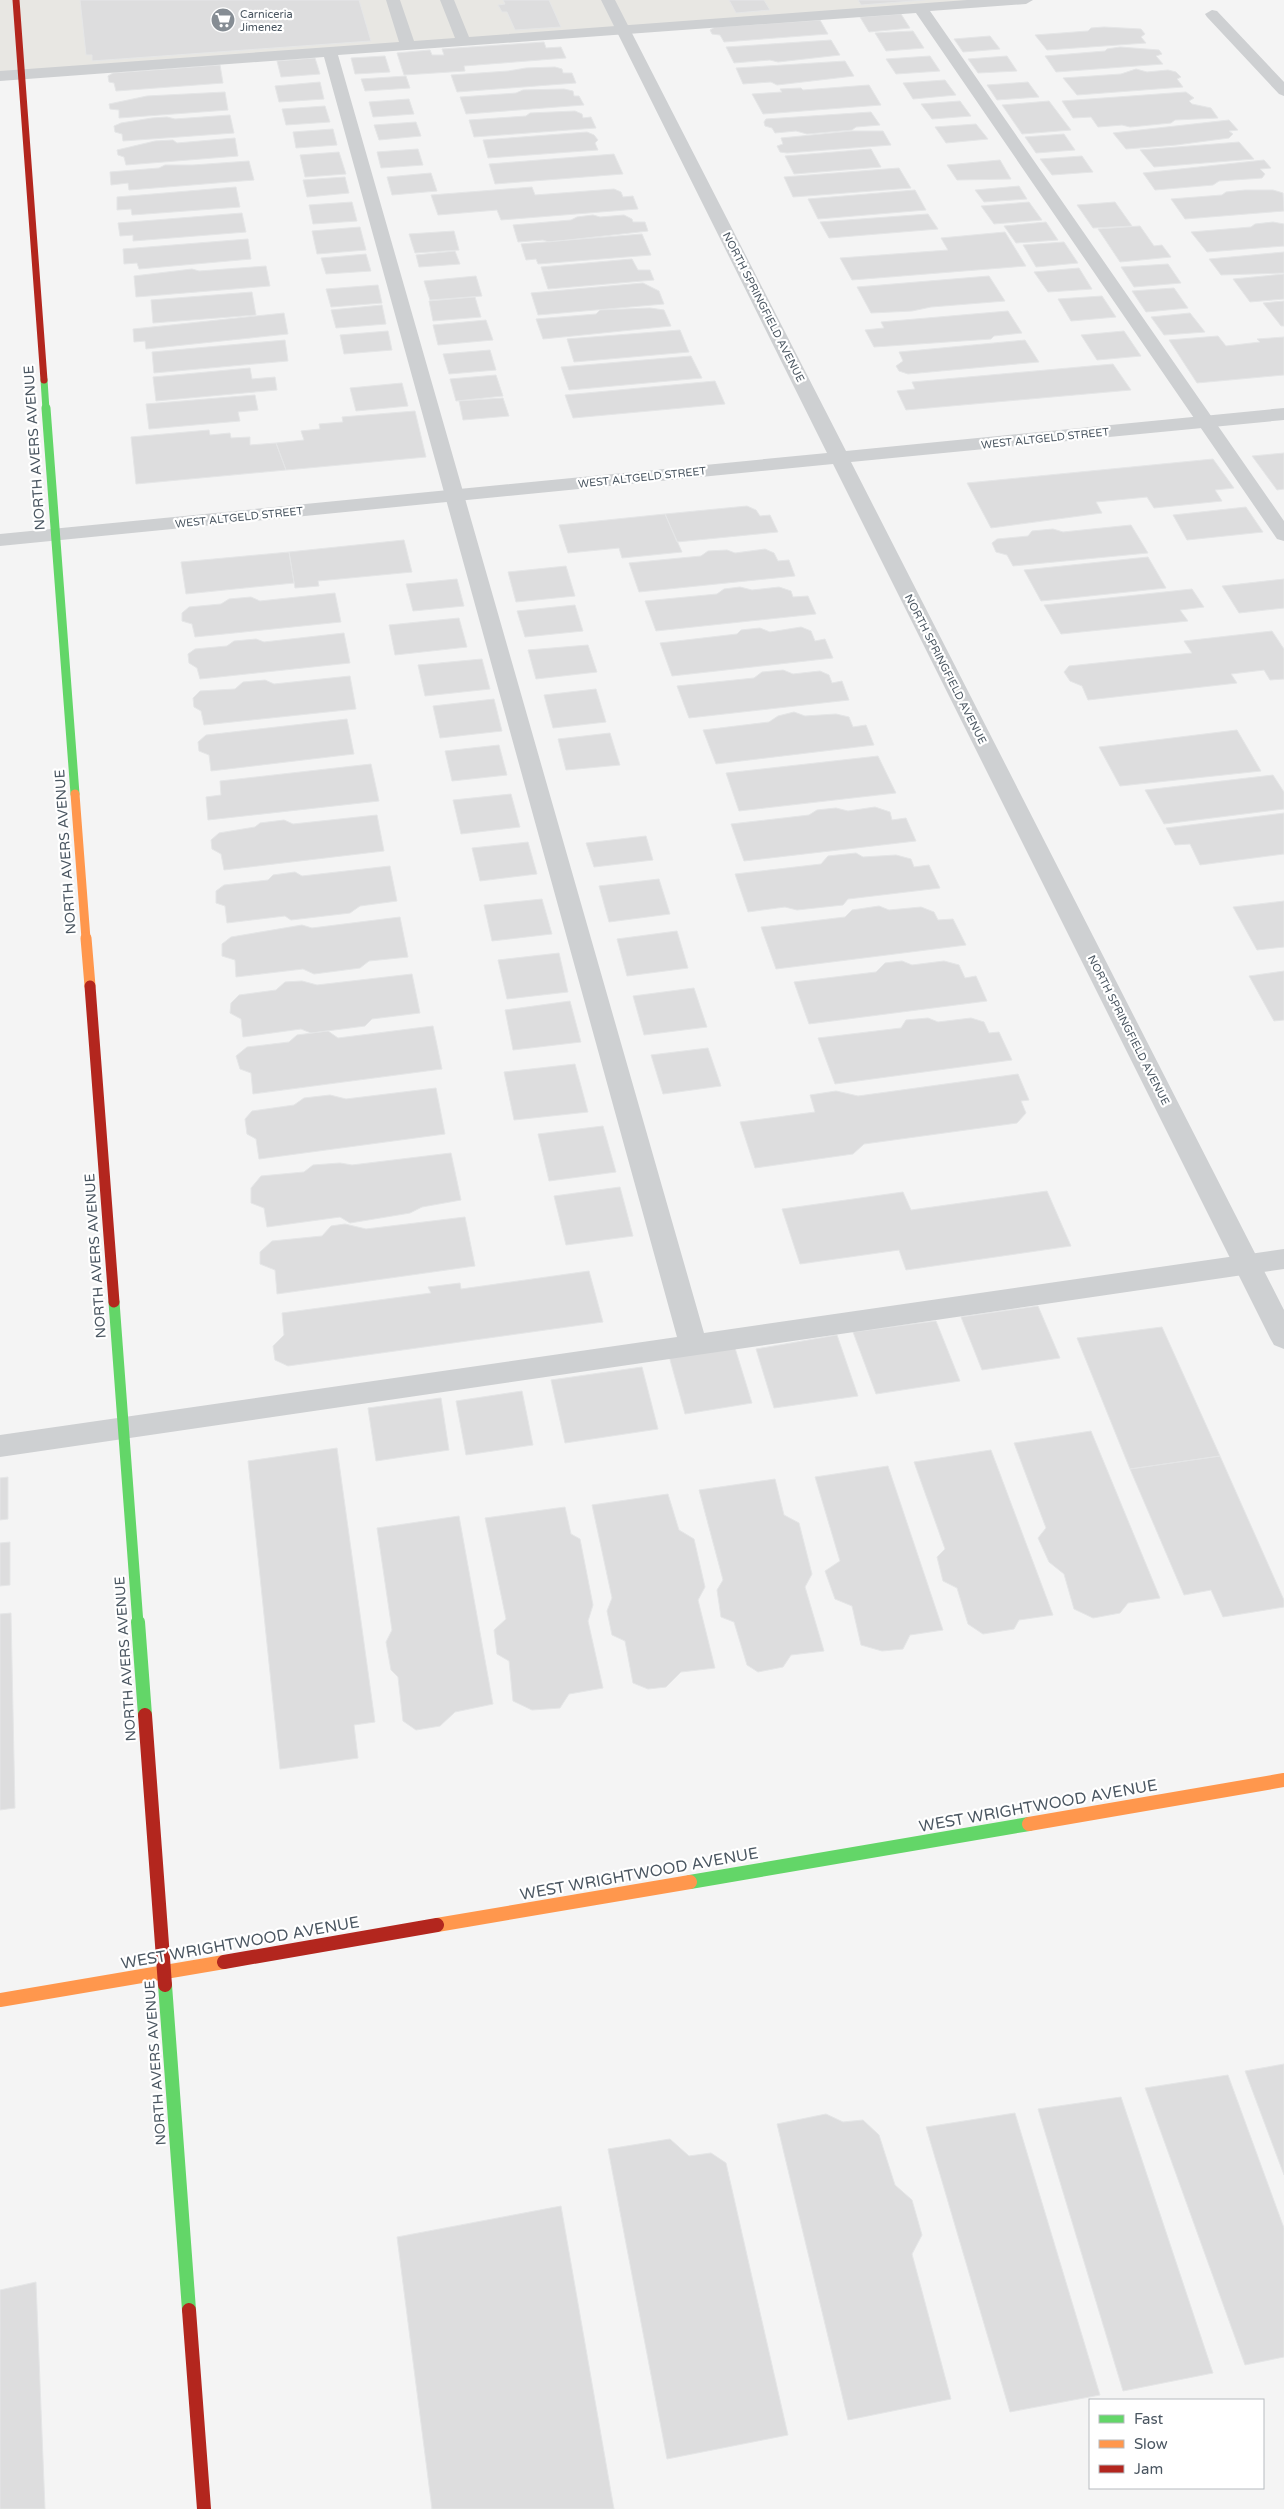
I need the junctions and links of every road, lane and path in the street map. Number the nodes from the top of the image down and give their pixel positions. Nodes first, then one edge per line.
1 (16, 0) edge
2 (393, 0) edge
3 (448, 0) edge
4 (608, 0) edge
5 (1026, 0) edge
6 (920, 8) junction
7 (1212, 14) dead end
8 (624, 30) junction
9 (464, 42) junction
10 (408, 46) junction
11 (330, 52) junction
12 (21, 75) junction
13 (0, 76) edge
14 (1284, 91) edge
15 (1284, 414) edge
16 (1204, 422) junction
17 (840, 458) junction
18 (452, 496) junction
19 (56, 534) junction
20 (1284, 535) edge
21 (0, 540) edge
22 (1284, 1259) edge
23 (1247, 1264) junction
24 (1284, 1338) edge
25 (693, 1345) junction
26 (123, 1428) junction
27 (0, 1446) edge
28 (1284, 1780) edge
29 (164, 1971) junction
30 (0, 2000) edge
31 (204, 2509) edge

1 - 12 street, NORTH AVERS AVENUE
2 - 10 street
3 - 9 street
4 - 8 street, NORTH SPRINGFIELD AVENUE
5 - 6 street
6 - 8 street
6 - 16 street
7 - 14 street
8 - 9 street
8 - 17 street, NORTH SPRINGFIELD AVENUE
9 - 10 street
10 - 11 street
11 - 12 street
11 - 18 street
12 - 13 street
12 - 19 street, NORTH AVERS AVENUE
15 - 16 street, WEST ALTGELD STREET
16 - 17 street, WEST ALTGELD STREET
16 - 20 street
17 - 18 street, WEST ALTGELD STREET
17 - 23 street, NORTH SPRINGFIELD AVENUE
18 - 19 street, WEST ALTGELD STREET
18 - 25 street
19 - 21 street, WEST ALTGELD STREET
19 - 26 street, NORTH AVERS AVENUE
22 - 23 street
23 - 24 street, NORTH SPRINGFIELD AVENUE
23 - 25 street
25 - 26 street
26 - 27 street
26 - 29 street, NORTH AVERS AVENUE
28 - 29 street, WEST WRIGHTWOOD AVENUE
29 - 30 street, WEST WRIGHTWOOD AVENUE
29 - 31 street, NORTH AVERS AVENUE

